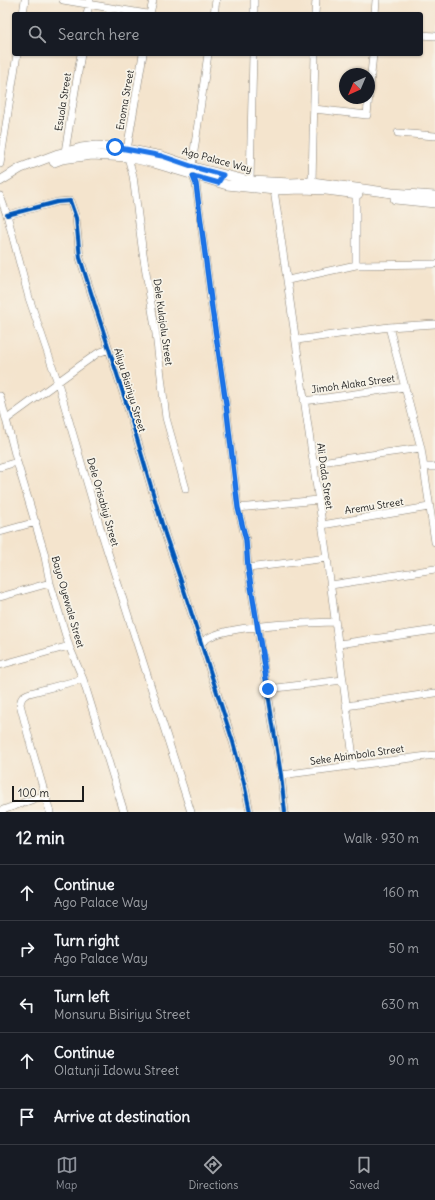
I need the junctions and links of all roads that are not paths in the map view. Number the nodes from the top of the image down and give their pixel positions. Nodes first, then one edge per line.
1 (25, 0) edge
2 (63, 0) edge
3 (153, 0) edge
4 (216, 0) edge
5 (254, 0) edge
6 (316, 0) edge
7 (376, 0) edge
8 (89, 2) edge
9 (23, 12) edge
10 (87, 12) edge
11 (137, 12) edge
12 (150, 12) edge
13 (214, 12) edge
14 (254, 12) edge
15 (315, 12) edge
16 (375, 12) edge
17 (423, 35) edge
18 (435, 36) edge
19 (17, 56) edge
20 (81, 56) edge
21 (143, 56) edge
22 (208, 56) edge
23 (253, 56) edge
24 (315, 56) edge
25 (373, 56) edge
26 (314, 109) junction
27 (398, 133) dead end
28 (435, 136) edge
29 (65, 152) junction
30 (127, 153) junction
31 (0, 164) edge
32 (192, 165) junction
33 (0, 180) edge
34 (195, 180) junction
35 (225, 180) junction
36 (250, 181) junction
37 (312, 182) junction
38 (0, 186) edge
39 (274, 190) junction
40 (356, 194) junction
41 (0, 196) edge
42 (435, 196) edge
43 (435, 203) edge
44 (8, 215) junction
45 (435, 264) edge
46 (356, 265) junction
47 (288, 280) junction
48 (435, 324) edge
49 (389, 327) junction
50 (297, 340) junction
51 (109, 349) junction
52 (58, 382) junction
53 (405, 387) junction
54 (0, 396) edge
55 (304, 401) junction
56 (1, 404) edge
57 (7, 419) junction
58 (422, 448) junction
59 (17, 462) junction
60 (313, 463) junction
61 (0, 467) edge
62 (425, 467) junction
63 (435, 467) edge
64 (186, 489) dead end
65 (318, 500) junction
66 (429, 507) junction
67 (238, 508) junction
68 (36, 522) junction
69 (322, 525) junction
70 (434, 530) edge
71 (0, 532) edge
72 (435, 542) edge
73 (327, 558) junction
74 (248, 568) junction
75 (435, 569) edge
76 (50, 583) junction
77 (331, 585) junction
78 (0, 597) edge
79 (335, 622) junction
80 (257, 626) junction
81 (435, 630) edge
82 (202, 643) junction
83 (339, 644) junction
84 (69, 646) junction
85 (0, 665) edge
86 (83, 679) junction
87 (343, 680) junction
88 (268, 689) junction
89 (435, 693) edge
90 (346, 706) junction
91 (435, 755) edge
92 (354, 765) junction
93 (281, 775) junction
94 (46, 795) junction
95 (0, 811) edge
96 (50, 812) edge
97 (124, 812) edge
98 (191, 812) edge
99 (250, 812) edge
100 (285, 812) edge

1 - 9 street
2 - 8 street
3 - 12 street
4 - 13 street
5 - 14 street
6 - 15 street
7 - 16 street
8 - 10 street
8 - 11 street
17 - 18 street
19 - 31 street
20 - 29 street, Esuola Street
21 - 30 street, Enoma Street
22 - 32 street
23 - 36 street
24 - 26 street
25 - 26 street
26 - 37 street
27 - 28 street
29 - 30 main road, Ago Palace Way
29 - 33 main road, Ago Palace Way
30 - 32 main road, Ago Palace Way
30 - 34 main road, Ago Palace Way
30 - 38 main road, Ago Palace Way
30 - 64 street, Dele Kulajolu Street
32 - 35 main road, Ago Palace Way
34 - 35 main road, Ago Palace Way
34 - 67 street
35 - 36 main road, Ago Palace Way
35 - 39 main road, Ago Palace Way
36 - 37 main road, Ago Palace Way
37 - 42 main road, Ago Palace Way
39 - 40 main road, Ago Palace Way
39 - 47 street, Ali Dada Street
40 - 43 main road, Ago Palace Way
40 - 46 street
41 - 44 street, Dele Orisabiyi Street
44 - 51 street, Aliyu Bisiriyu Street
44 - 52 street, Dele Orisabiyi Street
45 - 46 street
46 - 47 street
47 - 50 street, Ali Dada Street
48 - 49 street
49 - 50 street
49 - 53 street
50 - 55 street, Ali Dada Street
51 - 52 street
51 - 82 street, Aliyu Bisiriyu Street
52 - 57 street
52 - 98 street, Dele Orisabiyi Street
53 - 55 street, Jimoh Alaka Street
53 - 58 street
54 - 56 street, Bayo Oyewale Street
55 - 60 street, Ali Dada Street
56 - 57 street, Bayo Oyewale Street
57 - 59 street, Bayo Oyewale Street
58 - 60 street
58 - 62 street
59 - 61 street
59 - 68 street, Bayo Oyewale Street
60 - 65 street, Ali Dada Street
62 - 63 street
62 - 66 street
65 - 67 street
65 - 69 street, Ali Dada Street
66 - 69 street, Aremu Street
66 - 70 street
67 - 74 street
68 - 71 street
68 - 76 street, Bayo Oyewale Street
69 - 73 street, Ali Dada Street
70 - 72 street
73 - 74 street
73 - 77 street, Ali Dada Street
74 - 80 street
75 - 77 street
76 - 78 street
76 - 84 street, Bayo Oyewale Street
77 - 79 street, Ali Dada Street
79 - 80 street
79 - 83 street, Ali Dada Street
80 - 82 street
80 - 88 street
81 - 83 street
82 - 99 street, Aliyu Bisiriyu Street
83 - 87 street, Ali Dada Street
84 - 85 street
84 - 86 street, Bayo Oyewale Street
86 - 94 street
86 - 97 street, Bayo Oyewale Street
87 - 88 street
87 - 90 street, Ali Dada Street
88 - 93 street
89 - 90 street
90 - 92 street, Ali Dada Street
91 - 92 street, Seke Abimbola Street
92 - 93 street, Seke Abimbola Street
93 - 100 street
94 - 95 street
94 - 96 street

